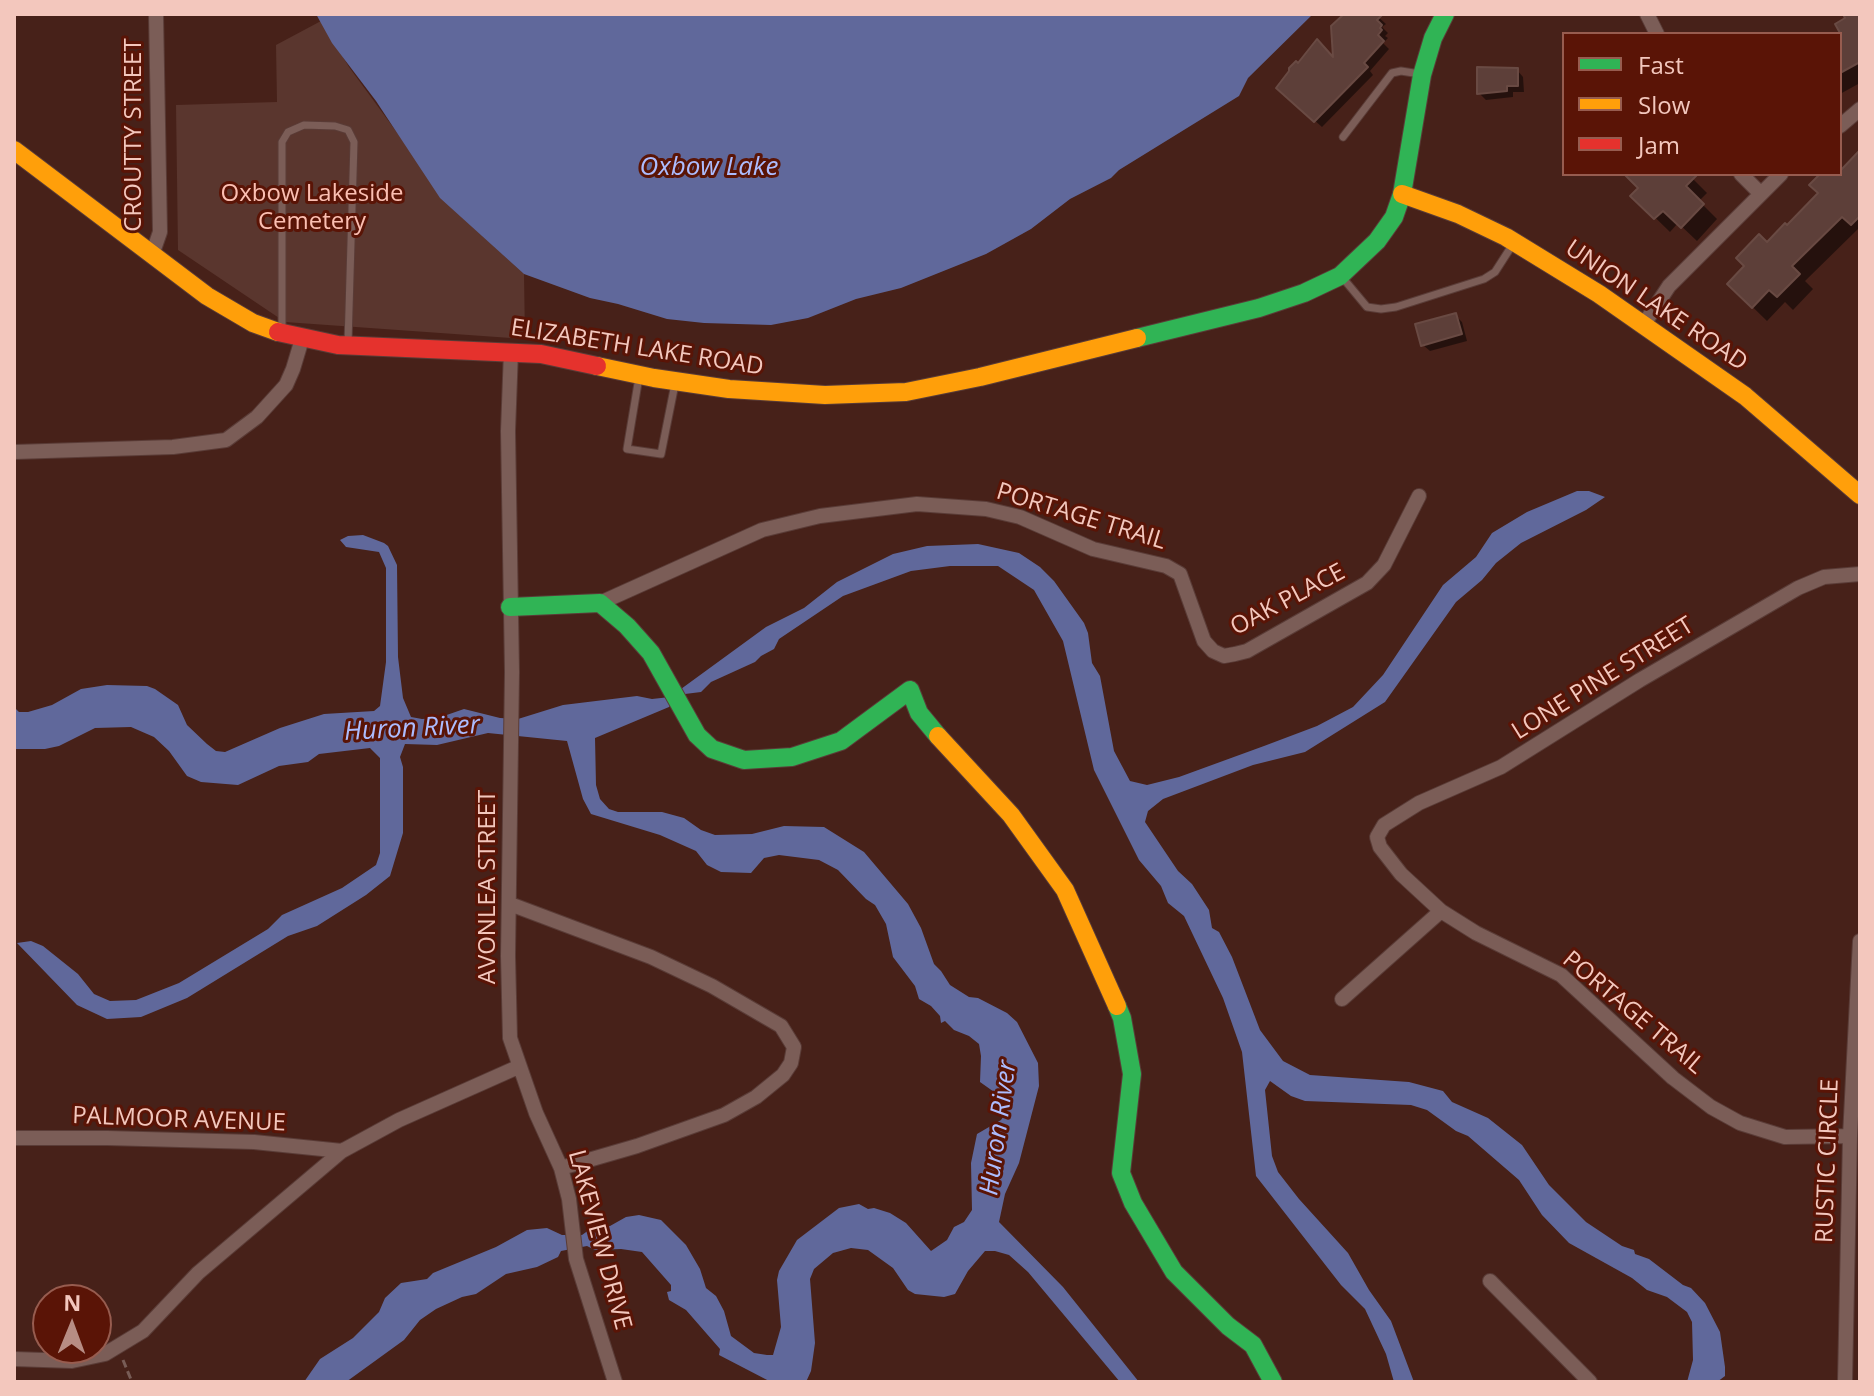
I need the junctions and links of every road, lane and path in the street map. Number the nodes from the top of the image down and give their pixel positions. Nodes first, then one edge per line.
1 (156, 14) edge
2 (1445, 14) edge
3 (1647, 14) edge
4 (1656, 32) edge
5 (1422, 75) junction
6 (1860, 109) edge
7 (1842, 124) edge
8 (1343, 137) dead end
9 (14, 150) edge
10 (1743, 176) edge
11 (1779, 176) edge
12 (1402, 194) junction
13 (1761, 194) junction
14 (1514, 242) junction
15 (152, 255) junction
16 (1340, 276) junction
17 (1644, 324) junction
18 (282, 333) junction
19 (302, 339) junction
20 (348, 345) junction
21 (511, 351) junction
22 (640, 374) junction
23 (675, 382) junction
24 (14, 452) edge
25 (1860, 495) edge
26 (1419, 496) dead end
27 (1860, 574) edge
28 (600, 603) junction
29 (510, 607) junction
30 (1224, 656) joint
31 (1377, 837) joint
32 (510, 904) junction
33 (1441, 911) junction
34 (1860, 941) edge
35 (1342, 999) dead end
36 (518, 1067) junction
37 (1850, 1136) junction
38 (14, 1138) edge
39 (342, 1151) junction
40 (561, 1168) junction
41 (1490, 1281) dead end
42 (120, 1345) junction
43 (14, 1359) edge
44 (132, 1382) edge
45 (615, 1382) edge
46 (1273, 1382) edge
47 (1590, 1382) edge
48 (1845, 1382) edge

1 - 15 street, CROUTTY STREET
2 - 5 street, ELIZABETH LAKE ROAD
3 - 4 street
5 - 8 lane
5 - 12 street, ELIZABETH LAKE ROAD
6 - 7 street
9 - 15 street, ELIZABETH LAKE ROAD
10 - 13 street
11 - 13 street
12 - 14 street, UNION LAKE ROAD
12 - 16 street, ELIZABETH LAKE ROAD
13 - 17 street
14 - 16 lane
14 - 17 street, UNION LAKE ROAD
15 - 18 street, ELIZABETH LAKE ROAD
16 - 23 street, ELIZABETH LAKE ROAD
17 - 25 street, UNION LAKE ROAD
18 - 19 street, ELIZABETH LAKE ROAD
18 - 20 lane
19 - 20 street, ELIZABETH LAKE ROAD
19 - 24 street
20 - 21 street, ELIZABETH LAKE ROAD
21 - 22 street, ELIZABETH LAKE ROAD
21 - 29 street, AVONLEA STREET
22 - 23 street, ELIZABETH LAKE ROAD
22 - 23 lane
26 - 30 street, OAK PLACE
27 - 31 street, LONE PINE STREET
28 - 29 street
28 - 30 street, PORTAGE TRAIL
28 - 46 street
29 - 32 street, AVONLEA STREET
31 - 33 street, PORTAGE TRAIL
32 - 36 street, AVONLEA STREET
32 - 40 street
33 - 35 street
33 - 37 street, PORTAGE TRAIL
34 - 37 street, RUSTIC CIRCLE
36 - 39 street
36 - 40 street, LAKEVIEW DRIVE
37 - 48 street, RUSTIC CIRCLE
38 - 39 street, PALMOOR AVENUE
39 - 42 street
40 - 45 street, LAKEVIEW DRIVE
41 - 47 street
42 - 43 street
42 - 44 path

